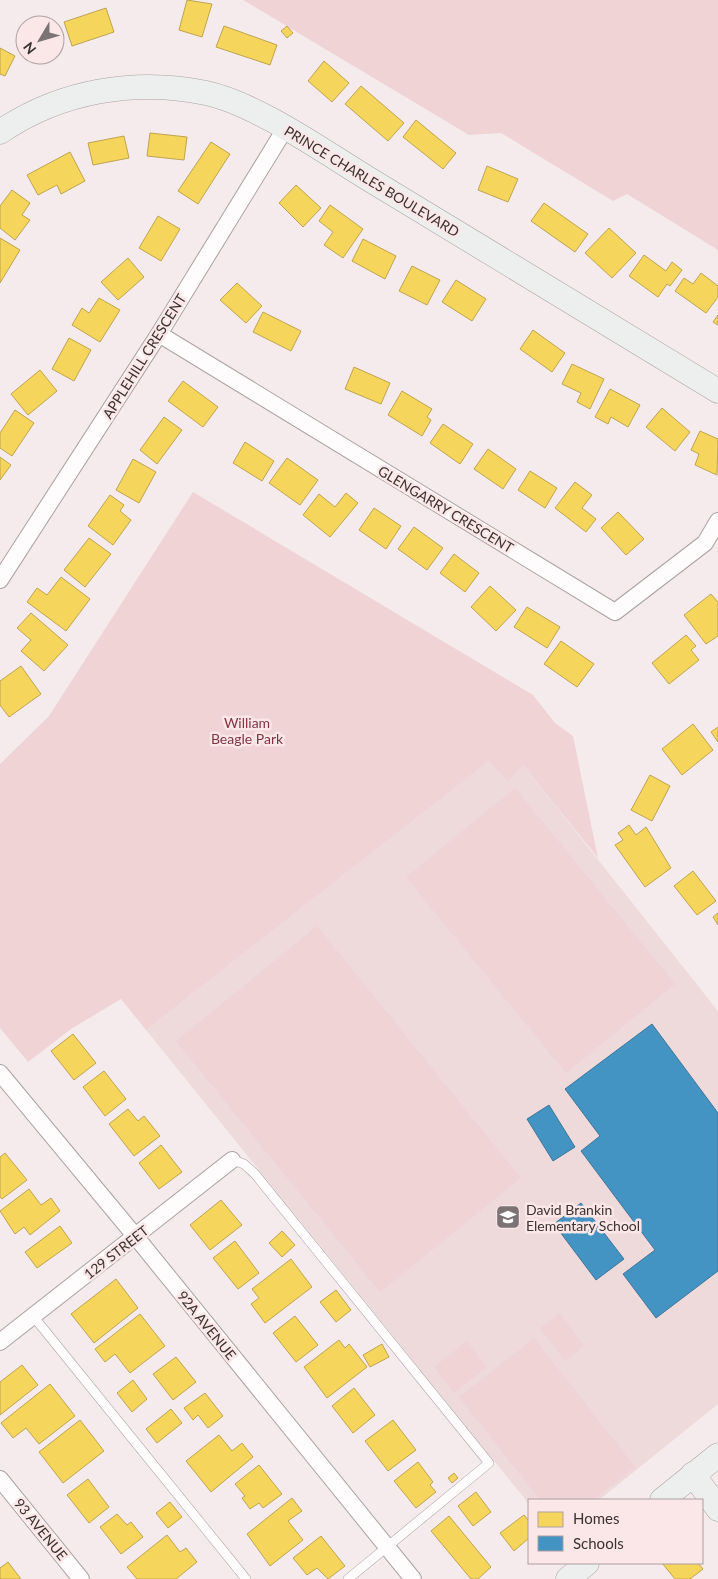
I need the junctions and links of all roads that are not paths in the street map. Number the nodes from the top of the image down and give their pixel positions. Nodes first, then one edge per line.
1 (285, 129) junction
2 (0, 132) edge
3 (159, 334) junction
4 (718, 391) edge
5 (718, 521) edge
6 (0, 580) edge
7 (0, 1073) edge
8 (232, 1160) joint
9 (136, 1237) junction
10 (33, 1316) junction
11 (0, 1342) edge
12 (718, 1454) edge
13 (693, 1474) junction
14 (0, 1479) edge
15 (663, 1499) edge
16 (718, 1509) edge
17 (387, 1547) junction
18 (586, 1564) edge
19 (81, 1579) edge
20 (246, 1579) edge
21 (348, 1579) edge
22 (412, 1579) edge
23 (568, 1579) edge

1 - 2 street, PRINCE CHARLES BOULEVARD
1 - 3 street, APPLEHILL CRESCENT
1 - 4 street, PRINCE CHARLES BOULEVARD
3 - 5 street, GLENGARRY CRESCENT
3 - 6 street, APPLEHILL CRESCENT
7 - 9 street, 92A AVENUE
8 - 9 street, 129 STREET
8 - 17 lane
9 - 10 street, 129 STREET
9 - 17 street, 92A AVENUE
10 - 11 street, 129 STREET
10 - 20 lane
12 - 13 street
13 - 15 street
13 - 16 street
14 - 19 street, 93 AVENUE
17 - 21 lane
17 - 22 street, 92A AVENUE
18 - 23 street

